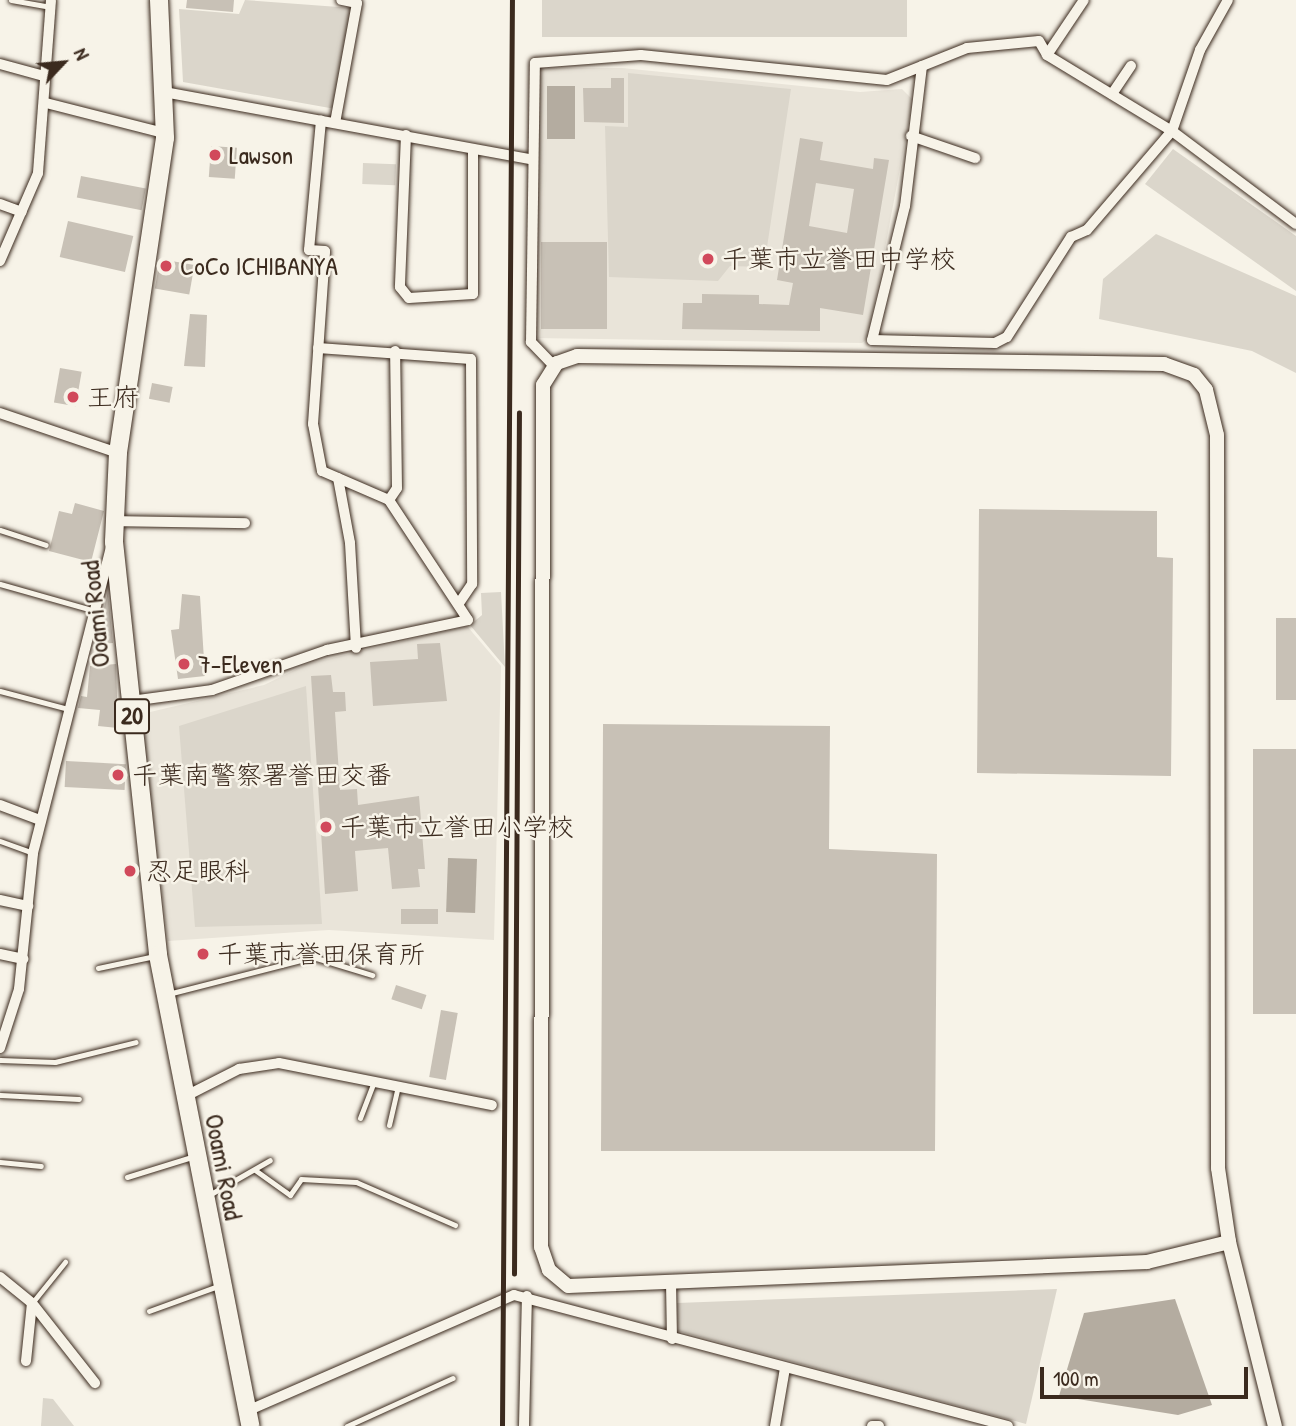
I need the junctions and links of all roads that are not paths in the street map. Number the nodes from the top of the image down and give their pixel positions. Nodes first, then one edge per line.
1 (11, 0) edge
2 (159, 0) edge
3 (341, 0) edge
4 (1084, 0) edge
5 (1228, 0) edge
6 (50, 3) edge
7 (1047, 55) junction
8 (0, 65) edge
9 (922, 66) junction
10 (1131, 66) dead end
11 (44, 76) junction
12 (164, 92) junction
13 (1112, 94) junction
14 (46, 103) junction
15 (321, 121) junction
16 (335, 123) junction
17 (1172, 131) junction
18 (164, 133) junction
19 (406, 135) junction
20 (911, 135) junction
21 (473, 150) junction
22 (975, 158) dead end
23 (530, 159) junction
24 (0, 204) edge
25 (22, 212) junction
26 (1296, 224) edge
27 (0, 261) edge
28 (318, 348) junction
29 (395, 351) junction
30 (555, 367) junction
31 (0, 413) edge
32 (118, 453) junction
33 (338, 478) junction
34 (389, 500) junction
35 (113, 521) junction
36 (245, 523) dead end
37 (0, 530) edge
38 (114, 542) junction
39 (46, 545) dead end
40 (0, 584) edge
41 (459, 603) junction
42 (92, 610) junction
43 (356, 648) junction
44 (0, 691) edge
45 (131, 701) junction
46 (68, 709) junction
47 (0, 805) edge
48 (40, 820) junction
49 (0, 841) edge
50 (33, 853) junction
51 (0, 900) edge
52 (29, 906) junction
53 (0, 954) edge
54 (158, 955) junction
55 (23, 959) junction
56 (98, 968) dead end
57 (372, 975) dead end
58 (164, 995) junction
59 (136, 1042) dead end
60 (0, 1048) edge
61 (0, 1060) edge
62 (375, 1079) junction
63 (399, 1084) junction
64 (0, 1095) edge
65 (184, 1097) junction
66 (79, 1099) dead end
67 (492, 1105) dead end
68 (360, 1118) dead end
69 (389, 1125) dead end
70 (195, 1156) junction
71 (270, 1160) dead end
72 (0, 1161) edge
73 (41, 1166) dead end
74 (255, 1170) junction
75 (127, 1177) dead end
76 (202, 1199) junction
77 (455, 1225) dead end
78 (1229, 1242) junction
79 (65, 1262) dead end
80 (0, 1277) edge
81 (671, 1282) junction
82 (222, 1284) junction
83 (527, 1296) junction
84 (32, 1303) junction
85 (149, 1311) dead end
86 (672, 1339) junction
87 (26, 1361) dead end
88 (785, 1368) junction
89 (453, 1378) dead end
90 (95, 1383) dead end
91 (248, 1418) edge
92 (346, 1426) edge
93 (524, 1426) edge
94 (775, 1426) edge
95 (872, 1426) edge
96 (878, 1426) edge
97 (1008, 1426) edge
98 (1275, 1426) edge

1 - 6 lane
2 - 12 main road, Ooami Road / 20
3 - 16 street
4 - 7 street
5 - 17 street
6 - 11 street
7 - 9 street
7 - 13 street
8 - 11 street
9 - 20 street
9 - 23 street
10 - 13 street
11 - 14 street
12 - 15 street
12 - 18 main road, Ooami Road / 20
13 - 17 street
14 - 18 street
14 - 25 street
15 - 16 street
15 - 28 street
16 - 19 street
17 - 20 street
17 - 26 street
18 - 32 main road, Ooami Road / 20
19 - 21 street
19 - 21 street
20 - 22 street
21 - 23 street
23 - 30 street
24 - 25 street
25 - 27 street
28 - 29 street
28 - 33 street
29 - 34 street
29 - 41 street
30 - 78 street
30 - 81 street
31 - 32 street
32 - 35 main road, Ooami Road / 20
33 - 34 street
33 - 43 street
34 - 41 street
35 - 36 street
35 - 38 main road, Ooami Road / 20
37 - 39 lane
38 - 42 street
38 - 45 main road, Ooami Road / 20
40 - 42 lane
41 - 43 street
42 - 46 street
43 - 45 street
44 - 46 lane
45 - 54 main road, Ooami Road / 20
46 - 48 street
47 - 48 street
48 - 50 street
49 - 50 lane
50 - 52 street
51 - 52 street
52 - 55 street
53 - 55 street
54 - 56 lane
54 - 58 main road, Ooami Road / 20
55 - 60 street
57 - 58 lane
58 - 65 main road, Ooami Road / 20
59 - 61 lane
62 - 63 street
62 - 65 street
62 - 68 lane
63 - 67 street
63 - 69 lane
64 - 66 lane
65 - 70 main road, Ooami Road / 20
70 - 75 lane
70 - 76 main road, Ooami Road / 20
71 - 74 lane
72 - 73 lane
74 - 76 lane
74 - 77 lane
76 - 82 main road, Ooami Road / 20
78 - 81 street
78 - 98 street
79 - 84 lane
80 - 84 street
81 - 86 street
82 - 85 lane
82 - 91 main road, Ooami Road / 20
83 - 86 street
83 - 91 street
83 - 93 street
84 - 87 street
84 - 90 street
86 - 88 street
88 - 94 street
88 - 97 street
89 - 92 lane
95 - 96 street

